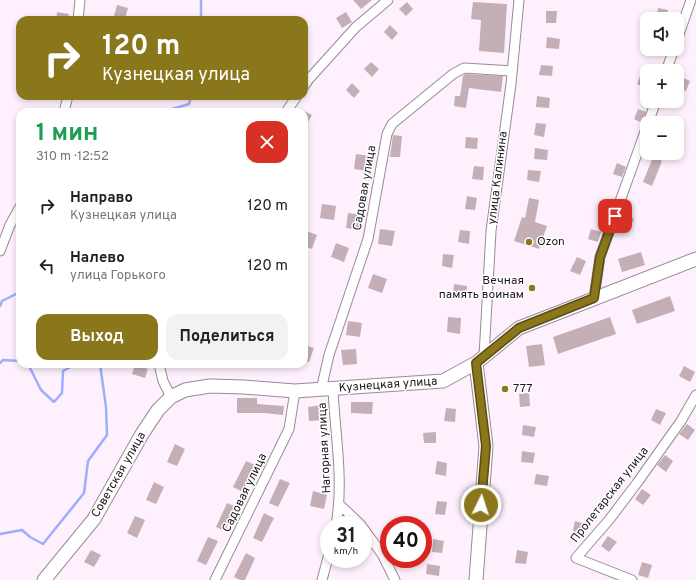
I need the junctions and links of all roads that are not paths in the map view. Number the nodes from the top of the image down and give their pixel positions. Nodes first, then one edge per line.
1 (80, 0) edge
2 (388, 0) edge
3 (519, 0) edge
4 (691, 0) edge
5 (78, 16) edge
6 (684, 20) edge
7 (512, 71) junction
8 (308, 80) edge
9 (640, 146) edge
10 (16, 215) edge
11 (0, 251) edge
12 (696, 259) edge
13 (594, 298) junction
14 (480, 359) junction
15 (160, 368) edge
16 (327, 389) junction
17 (295, 390) junction
18 (696, 395) edge
19 (172, 398) junction
20 (340, 505) junction
21 (338, 516) edge
22 (352, 516) edge
23 (372, 540) edge
24 (325, 568) edge
25 (44, 580) edge
26 (215, 580) edge
27 (322, 580) edge
28 (395, 580) edge
29 (476, 580) edge
30 (632, 580) edge

1 - 5 street
2 - 8 street
3 - 7 street, улица Калинина
4 - 6 street
7 - 14 street, улица Калинина
7 - 16 street, Садовая улица
9 - 13 street
10 - 11 street
12 - 13 main road, Кузнецкая улица
13 - 14 main road, Кузнецкая улица
14 - 16 main road, Кузнецкая улица
14 - 29 main road, улица Калинина
15 - 19 street
16 - 17 main road, Кузнецкая улица
16 - 20 street, Нагорная улица
17 - 19 main road, Кузнецкая улица
17 - 26 street, Садовая улица
18 - 30 street, Пролетарская улица
19 - 25 main road, Советская улица
20 - 21 street, Нагорная улица
20 - 22 street, Нагорная улица
23 - 28 street
24 - 27 street

